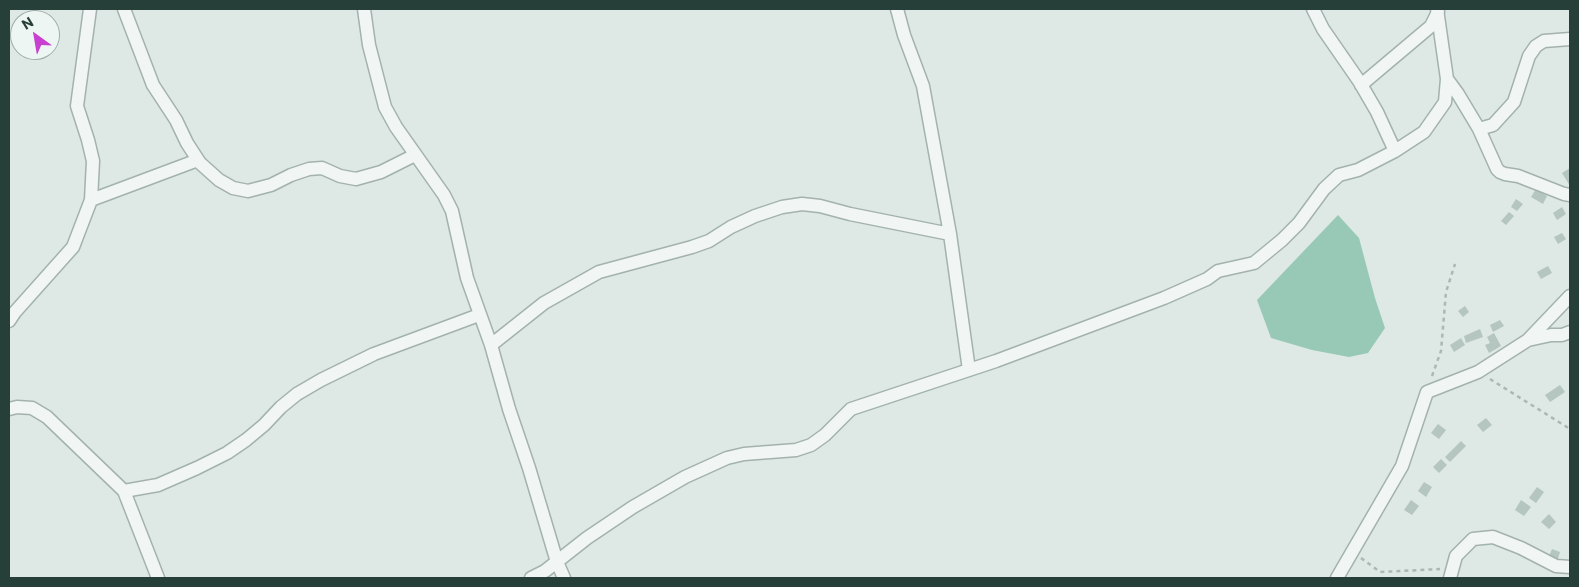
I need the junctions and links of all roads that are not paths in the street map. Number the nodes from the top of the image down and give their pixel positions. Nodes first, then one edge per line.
1 (90, 9) edge
2 (124, 9) edge
3 (364, 9) edge
4 (897, 9) edge
5 (1313, 9) edge
6 (1438, 10) edge
7 (1570, 39) edge
8 (1447, 79) junction
9 (1361, 85) junction
10 (1479, 129) junction
11 (1395, 152) junction
12 (415, 155) junction
13 (198, 160) junction
14 (1570, 195) edge
15 (91, 200) junction
16 (950, 234) junction
17 (1570, 296) edge
18 (479, 315) junction
19 (9, 321) edge
20 (1570, 332) edge
21 (1528, 340) junction
22 (491, 345) junction
23 (969, 370) junction
24 (9, 409) edge
25 (124, 491) junction
26 (557, 562) junction
27 (1570, 567) edge
28 (1451, 573) edge
29 (158, 578) edge
30 (531, 578) edge
31 (564, 578) edge
32 (1337, 578) edge

1 - 15 street
2 - 13 street
3 - 12 street
4 - 16 street
5 - 9 street
6 - 8 street
6 - 9 street
7 - 10 street
8 - 10 street
8 - 11 street
9 - 11 street
10 - 14 street
11 - 23 street
12 - 13 street
12 - 18 street
13 - 15 street
15 - 19 street
16 - 22 street
16 - 23 street
17 - 21 street
18 - 22 street
18 - 25 street
20 - 21 street
21 - 32 street
22 - 26 street
23 - 26 street
24 - 25 street
25 - 29 street
26 - 30 street
26 - 31 street
27 - 28 street

